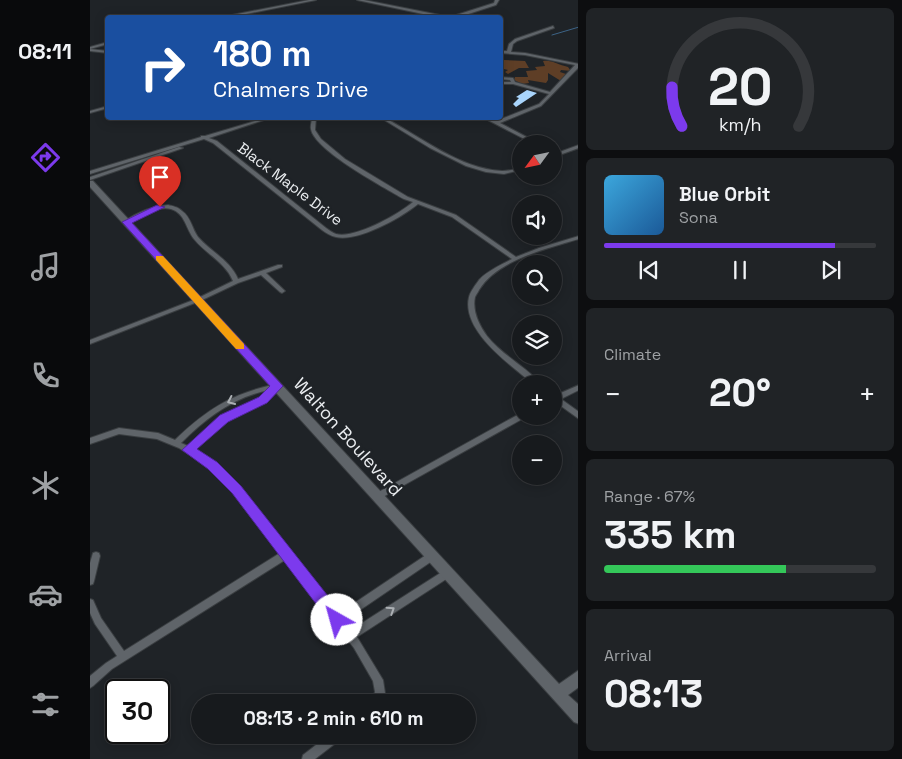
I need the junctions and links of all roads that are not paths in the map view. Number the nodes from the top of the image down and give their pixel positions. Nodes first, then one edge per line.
1 (314, 0) edge
2 (359, 0) edge
3 (498, 1) edge
4 (232, 15) edge
5 (435, 15) edge
6 (458, 15) edge
7 (553, 27) dead end
8 (105, 44) edge
9 (90, 49) edge
10 (105, 52) edge
11 (503, 52) edge
12 (509, 52) junction
13 (578, 65) edge
14 (503, 78) edge
15 (503, 83) edge
16 (513, 83) junction
17 (552, 93) junction
18 (105, 108) edge
19 (90, 112) edge
20 (262, 120) edge
21 (314, 120) edge
22 (386, 120) edge
23 (490, 120) edge
24 (496, 123) junction
25 (520, 135) edge
26 (203, 138) junction
27 (193, 142) junction
28 (578, 146) edge
29 (562, 152) edge
30 (512, 170) edge
31 (90, 173) edge
32 (90, 181) edge
33 (417, 202) junction
34 (126, 222) junction
35 (578, 237) edge
36 (523, 255) edge
37 (512, 257) edge
38 (512, 259) edge
39 (280, 266) dead end
40 (262, 273) junction
41 (236, 282) junction
42 (282, 291) dead end
43 (198, 300) junction
44 (90, 342) edge
45 (528, 375) edge
46 (277, 386) junction
47 (578, 387) edge
48 (562, 394) edge
49 (562, 404) edge
50 (578, 417) edge
51 (512, 421) edge
52 (90, 441) edge
53 (182, 446) junction
54 (378, 496) junction
55 (285, 555) junction
56 (96, 556) dead end
57 (432, 556) junction
58 (448, 573) junction
59 (90, 581) edge
60 (90, 603) edge
61 (337, 620) junction
62 (350, 636) junction
63 (123, 657) junction
64 (578, 677) edge
65 (90, 683) edge
66 (379, 694) edge
67 (558, 694) junction
68 (578, 717) edge
69 (325, 744) edge
70 (307, 759) edge

1 - 4 street
2 - 5 street
3 - 6 street
7 - 12 street
8 - 9 street
9 - 10 street
11 - 12 street
12 - 13 street
13 - 17 street
14 - 16 street
15 - 16 street
16 - 17 street
17 - 24 street
18 - 19 street
20 - 26 street
21 - 33 street
22 - 30 street
23 - 24 street
24 - 25 street
26 - 27 street
26 - 33 street, Black Maple Drive
27 - 31 street
27 - 32 street
28 - 29 street
32 - 34 main road, Walton Boulevard
33 - 37 street
34 - 41 street
34 - 43 main road, Walton Boulevard
35 - 36 street
38 - 45 street
39 - 40 street
40 - 41 street
40 - 42 street
41 - 43 street
43 - 44 street
43 - 46 main road, Walton Boulevard
46 - 53 street
46 -> 53 street
46 - 54 main road, Walton Boulevard
47 - 48 street
49 - 50 street
51 - 54 street
52 - 53 street
53 - 55 street
54 - 57 main road, Walton Boulevard
55 - 61 street
55 - 63 street
56 - 59 street
57 - 58 main road, Walton Boulevard
57 - 61 street
62 -> 58 street
58 - 67 main road, Walton Boulevard
60 - 63 street
61 - 62 street
62 - 66 street
63 - 65 street
64 - 67 main road
67 - 68 main road, Walton Boulevard
69 - 70 street

